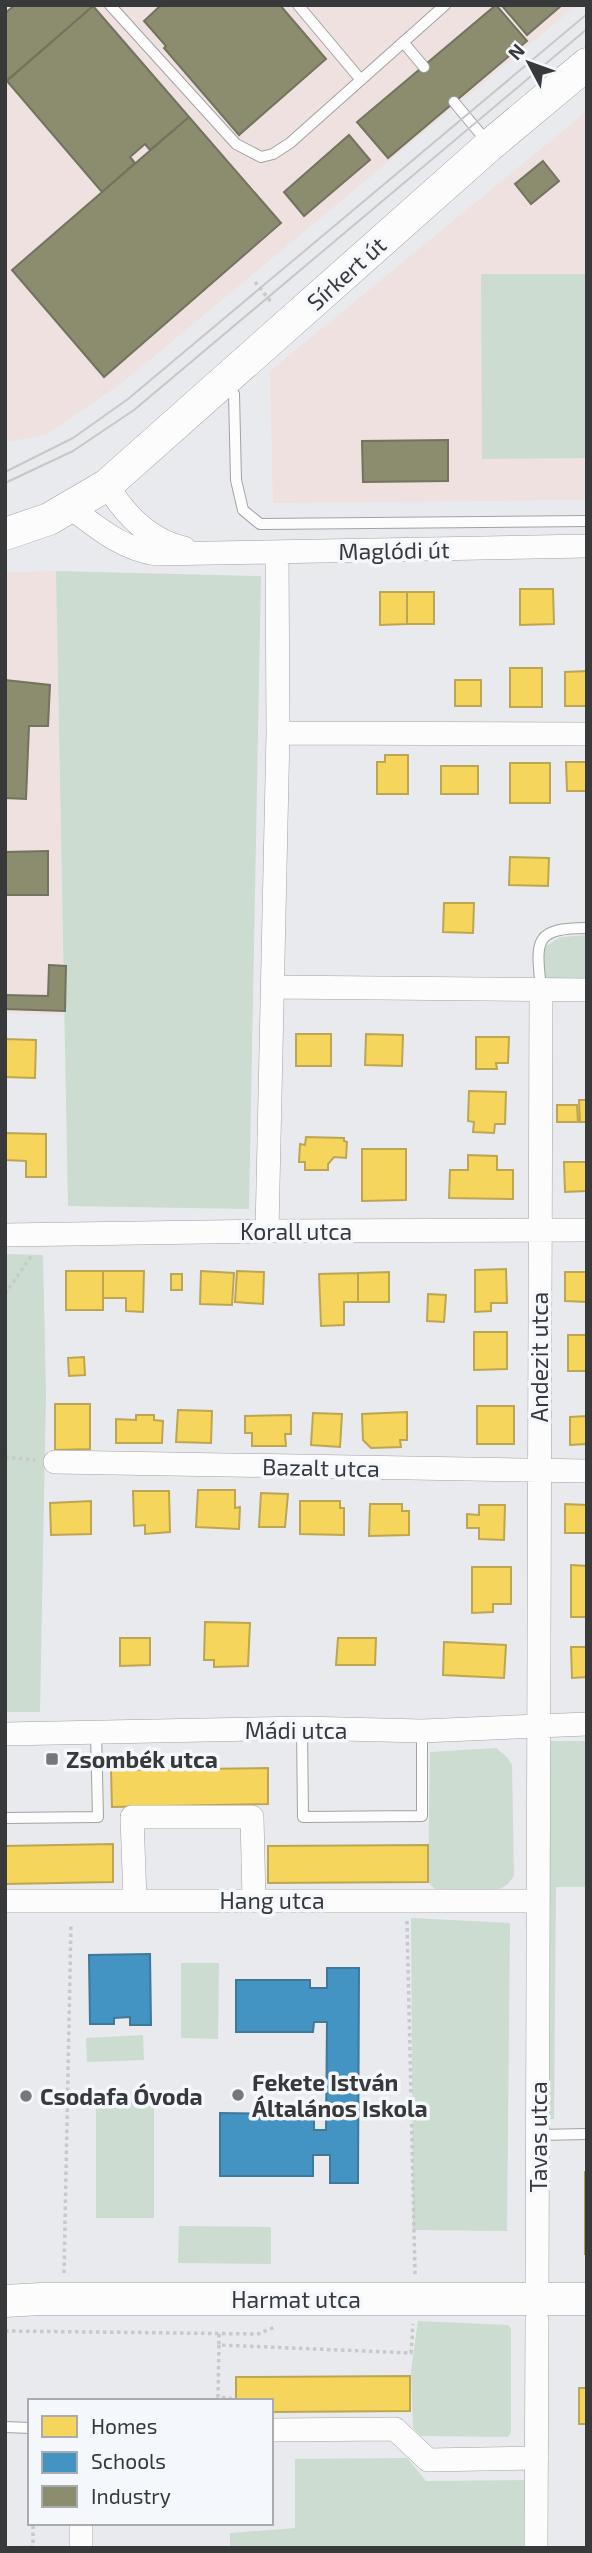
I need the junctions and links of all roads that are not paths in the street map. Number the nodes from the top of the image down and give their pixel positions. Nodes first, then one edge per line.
1 (110, 5) edge
2 (298, 5) edge
3 (439, 7) edge
4 (403, 43) junction
5 (587, 64) edge
6 (424, 66) dead end
7 (361, 80) junction
8 (454, 102) dead end
9 (490, 145) junction
10 (223, 382) junction
11 (107, 485) junction
12 (71, 508) junction
13 (587, 522) edge
14 (5, 534) edge
15 (587, 546) edge
16 (201, 552) junction
17 (277, 552) junction
18 (278, 733) junction
19 (587, 734) edge
20 (587, 928) edge
21 (273, 987) junction
22 (541, 989) junction
23 (587, 990) edge
24 (539, 1230) junction
25 (587, 1230) edge
26 (267, 1231) junction
27 (5, 1235) edge
28 (55, 1462) road end
29 (539, 1471) junction
30 (587, 1471) edge
31 (587, 1724) edge
32 (539, 1726) junction
33 (302, 1728) junction
34 (422, 1731) junction
35 (96, 1732) junction
36 (5, 1734) edge
37 (5, 1818) edge
38 (135, 1900) junction
39 (254, 1900) junction
40 (5, 1901) edge
41 (538, 1901) junction
42 (587, 2134) edge
43 (538, 2135) junction
44 (587, 2299) edge
45 (5, 2301) edge
46 (537, 2310) junction
47 (5, 2427) edge
48 (28, 2428) edge
49 (273, 2430) edge
50 (537, 2458) junction
51 (81, 2525) edge
52 (82, 2548) edge
53 (536, 2548) edge

1 - 7 lane
2 - 7 lane
3 - 4 lane
4 - 6 lane
4 - 7 lane
5 - 9 street, Sírkert út
8 - 9 lane
9 - 10 street, Sírkert út
10 - 11 street, Sírkert út
10 - 13 lane
11 - 12 street
11 - 16 street, Maglódi út
12 - 14 street
12 - 16 street, Maglódi út
15 - 17 street, Maglódi út
16 - 17 street, Maglódi út
17 - 18 street
18 - 19 street
18 - 21 street
20 - 22 lane
21 - 22 street
21 - 26 street
22 - 23 street
22 - 24 street, Andezit utca
24 - 25 street, Korall utca
24 - 26 street, Korall utca
24 - 29 street, Andezit utca
26 - 27 street, Korall utca
28 - 29 street, Bazalt utca
29 - 30 street, Bazalt utca
29 - 32 street, Andezit utca
31 - 32 street, Mádi utca
32 - 34 street, Mádi utca
32 - 41 street, Tavas utca
33 - 34 street, Mádi utca
33 - 34 lane
33 - 35 street, Mádi utca
35 - 36 street, Mádi utca
35 - 37 lane
38 - 39 street, Hang utca
38 - 39 street
38 - 40 street, Hang utca
39 - 41 street, Hang utca
41 - 43 street, Tavas utca
42 - 43 lane
43 - 46 street, Tavas utca
44 - 46 street, Harmat utca
45 - 46 street, Harmat utca
46 - 50 street, Tavas utca
47 - 48 lane
49 - 50 street
50 - 53 street, Tavas utca
51 - 52 street

